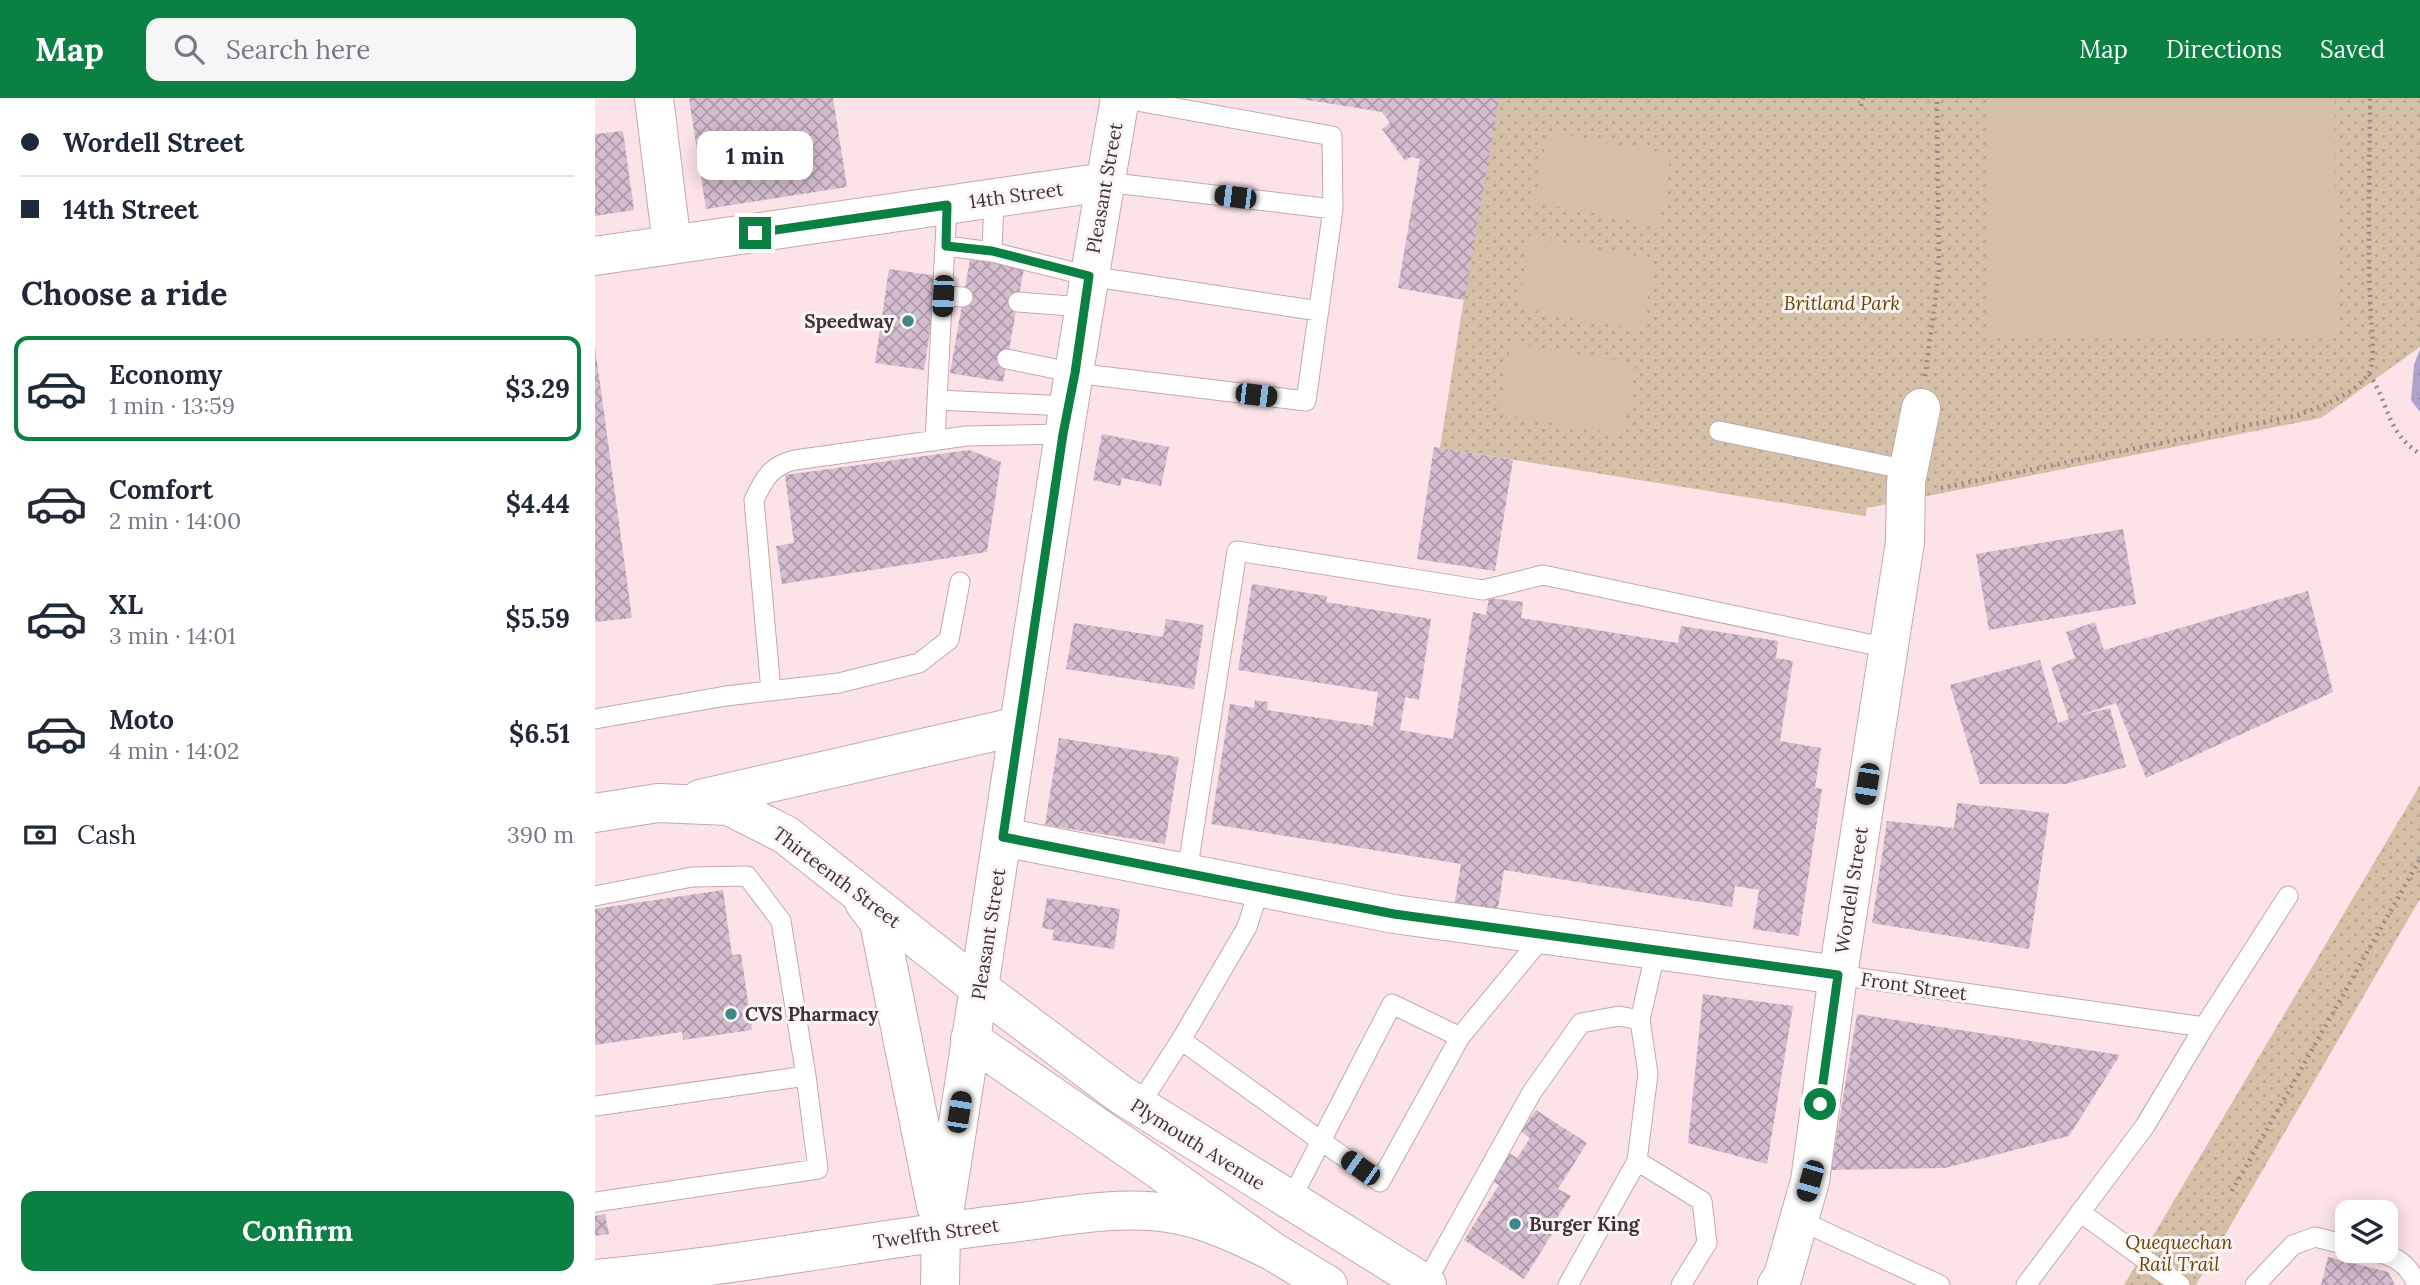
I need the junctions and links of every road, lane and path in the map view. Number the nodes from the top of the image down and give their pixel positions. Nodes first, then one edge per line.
1 (655, 98) edge
2 (1120, 98) edge
3 (1863, 98) edge
4 (1937, 98) edge
5 (2370, 98) edge
6 (1861, 106) dead end
7 (1105, 182) junction
8 (994, 198) junction
9 (947, 205) junction
10 (1333, 209) junction
11 (673, 245) junction
12 (946, 246) junction
13 (992, 251) junction
14 (595, 256) edge
15 (1086, 292) junction
16 (943, 296) junction
17 (963, 297) dead end
18 (1018, 302) dead end
19 (1319, 311) junction
20 (1007, 359) dead end
21 (2369, 374) junction
22 (937, 400) junction
23 (1068, 404) junction
24 (1921, 408) joint
25 (1720, 431) dead end
26 (935, 441) junction
27 (2420, 454) edge
28 (1907, 482) junction
29 (960, 582) dead end
30 (1888, 648) junction
31 (771, 691) junction
32 (595, 719) edge
33 (1019, 726) junction
34 (678, 804) junction
35 (595, 813) edge
36 (1003, 837) junction
37 (2420, 859) edge
38 (1187, 873) junction
39 (1260, 887) junction
40 (855, 889) junction
41 (595, 896) edge
42 (2288, 896) dead end
43 (1544, 935) junction
44 (1656, 950) junction
45 (1838, 975) junction
46 (979, 988) junction
47 (1640, 1020) junction
48 (2204, 1027) junction
49 (1460, 1037) junction
50 (970, 1039) junction
51 (1181, 1040) junction
52 (806, 1076) junction
53 (595, 1106) edge
54 (1138, 1107) junction
55 (1321, 1141) junction
56 (1637, 1161) junction
57 (2232, 1191) dead end
58 (1290, 1201) junction
59 (595, 1202) edge
60 (2080, 1212) junction
61 (1799, 1220) junction
62 (941, 1232) junction
63 (2335, 1242) edge
64 (1272, 1251) junction
65 (2398, 1259) edge
66 (595, 1279) edge
67 (655, 1280) edge
68 (1426, 1284) edge
69 (940, 1285) edge
70 (1328, 1285) edge
71 (1568, 1285) edge
72 (1681, 1285) edge
73 (1777, 1285) edge
74 (1940, 1285) edge
75 (2026, 1285) edge
76 (2180, 1285) edge
77 (2255, 1285) edge
78 (2417, 1285) edge

1 - 11 main road
2 - 7 main road, Pleasant Street
2 - 10 lane
3 - 6 path
4 - 24 path
5 - 21 path
7 - 8 main road, 14th Street
7 - 10 lane
7 - 15 main road, Pleasant Street
8 - 9 main road, 14th Street
8 - 13 lane
9 - 11 main road, 14th Street
9 - 12 lane
10 - 19 lane
11 - 14 main road, 14th Street
12 - 13 lane
12 - 16 lane
13 - 15 lane
15 - 18 lane
15 - 19 lane
15 - 23 main road, Pleasant Street
16 - 17 lane
16 - 22 lane
19 - 23 lane
20 - 23 lane
21 - 27 path
21 - 28 path
22 - 23 lane
22 - 26 lane
23 - 26 lane
23 - 33 main road, Pleasant Street
24 - 28 main road, Wordell Street
25 - 28 lane
26 - 31 lane
28 - 30 main road, Wordell Street
29 - 31 lane
30 - 38 lane
30 - 45 main road, Wordell Street
31 - 32 lane
33 - 34 main road, Thirteenth Street
33 - 36 main road, Pleasant Street
34 - 35 main road, Thirteenth Street
34 - 40 main road, Thirteenth Street
36 - 38 main road, Front Street
36 - 46 main road, Pleasant Street
37 - 57 path
38 - 39 main road, Front Street
39 - 43 main road, Front Street
39 - 51 lane
40 - 46 main road, Thirteenth Street
40 - 62 main road, Pleasant Street
41 - 52 lane
42 - 48 lane
43 - 44 main road, Front Street
43 - 49 lane
44 - 45 main road, Front Street
44 - 47 lane
45 - 48 lane, Front Street
45 - 61 main road, Wordell Street
46 - 50 main road, Pleasant Street
46 - 54 main road, Plymouth Avenue
47 - 56 lane
47 - 68 lane
48 - 60 lane
49 - 55 lane
49 - 55 lane
50 - 62 main road, Pleasant Street
50 - 64 main road, Plymouth Avenue
51 - 54 lane
51 - 55 lane
52 - 53 lane
52 - 59 lane
54 - 58 main road, Plymouth Avenue
55 - 58 lane
56 - 71 lane
56 - 72 lane
58 - 68 main road, Plymouth Avenue
60 - 75 lane
60 - 76 lane
61 - 73 main road, Wordell Street
61 - 74 lane
62 - 64 main road, Twelfth Street
62 - 67 main road, Twelfth Street
62 - 69 main road, Pleasant Street
63 - 77 lane
64 - 70 main road, Plymouth Avenue
65 - 78 lane
66 - 67 main road, Twelfth Street

